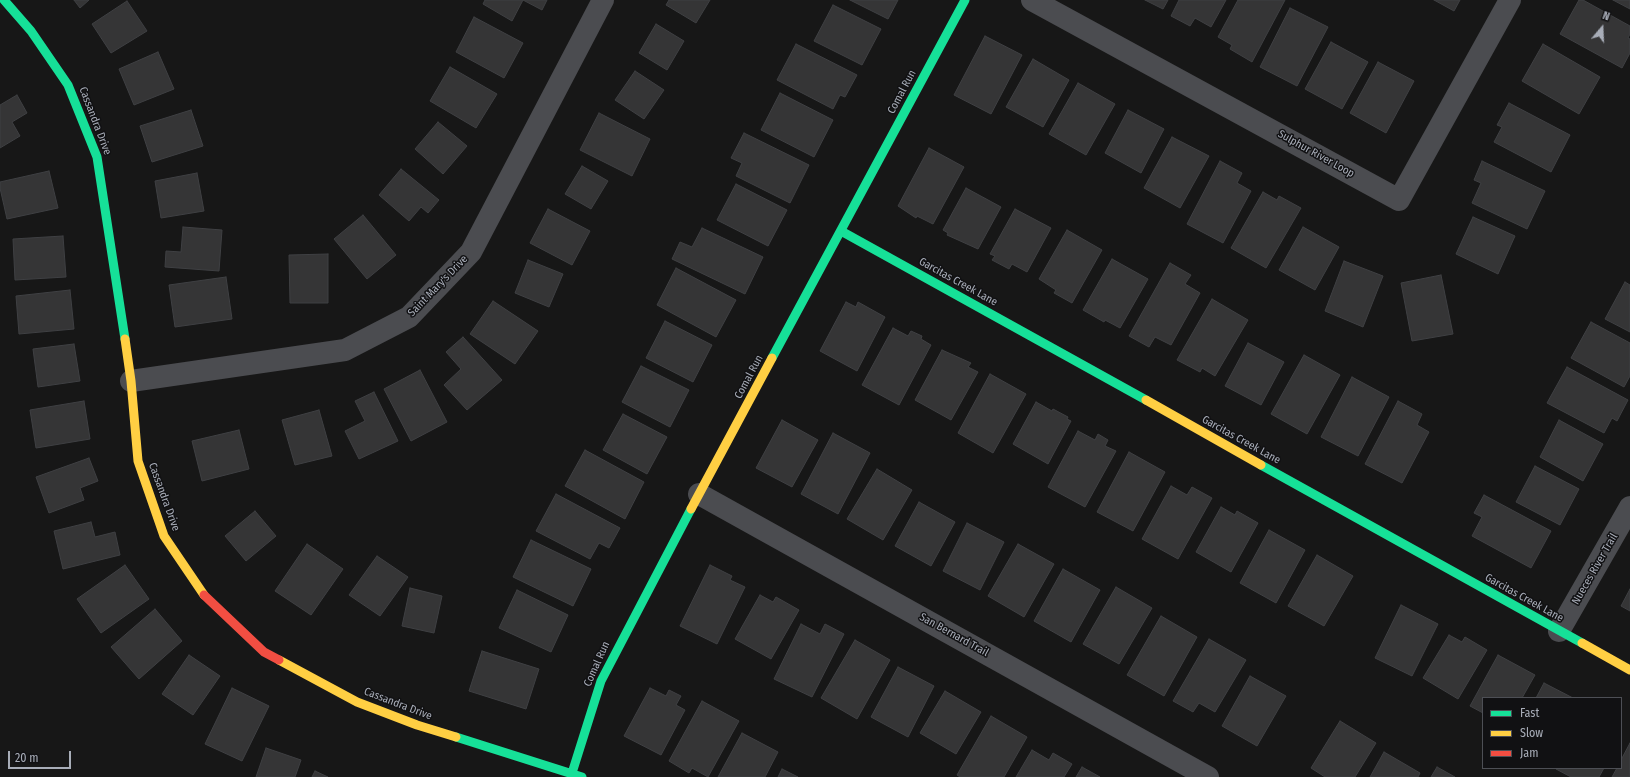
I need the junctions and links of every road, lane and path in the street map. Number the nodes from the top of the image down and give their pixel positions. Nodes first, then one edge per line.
1 (4, 0) edge
2 (603, 0) edge
3 (965, 0) edge
4 (1032, 0) edge
5 (1510, 0) edge
6 (841, 231) junction
7 (131, 381) junction
8 (699, 494) junction
9 (1630, 507) edge
10 (1559, 631) junction
11 (1630, 670) edge
12 (572, 773) junction
13 (582, 777) edge
14 (1208, 777) edge

1 - 7 street, Cassandra Drive
2 - 7 street, Saint Mary's Drive
3 - 6 street, Comal Run
4 - 5 street, Sulphur River Loop
6 - 8 street, Comal Run
6 - 10 street, Garcitas Creek Lane
7 - 12 street, Cassandra Drive
8 - 12 street, Comal Run
8 - 14 street, San Bernard Trail
9 - 10 street, Nueces River Trail
10 - 11 street, Garcitas Creek Lane
12 - 13 street, Cassandra Drive

